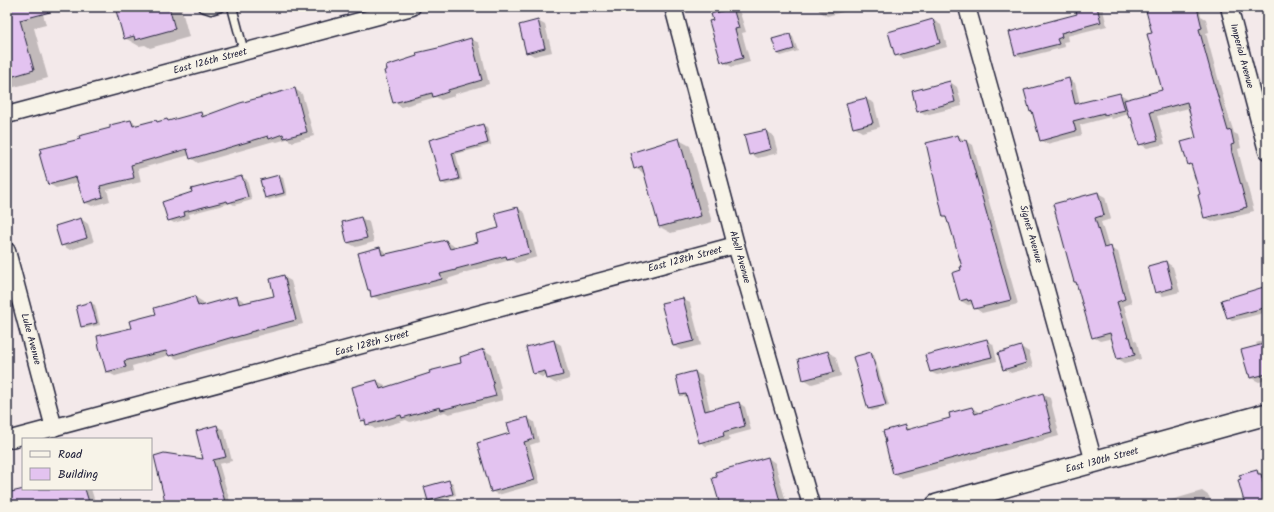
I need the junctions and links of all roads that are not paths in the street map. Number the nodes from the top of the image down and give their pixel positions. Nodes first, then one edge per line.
1 (202, 7) edge
2 (222, 7) edge
3 (232, 7) edge
4 (412, 7) edge
5 (673, 7) edge
6 (967, 7) edge
7 (1229, 7) edge
8 (244, 52) junction
9 (7, 115) edge
10 (1267, 151) edge
11 (736, 245) junction
12 (7, 251) edge
13 (1267, 414) edge
14 (54, 428) junction
15 (7, 440) edge
16 (1094, 462) junction
17 (811, 505) edge
18 (937, 505) edge

1 - 2 lane
3 - 8 lane
4 - 8 street, East 126th Street
5 - 11 street, Abell Avenue
6 - 16 street, Signet Avenue
7 - 10 street, Imperial Avenue
8 - 9 street, East 126th Street
11 - 14 street, East 128th Street
11 - 17 street, Abell Avenue
12 - 14 street, Luke Avenue
13 - 16 street, East 130th Street
14 - 15 street, East 128th Street
16 - 18 street, East 130th Street

